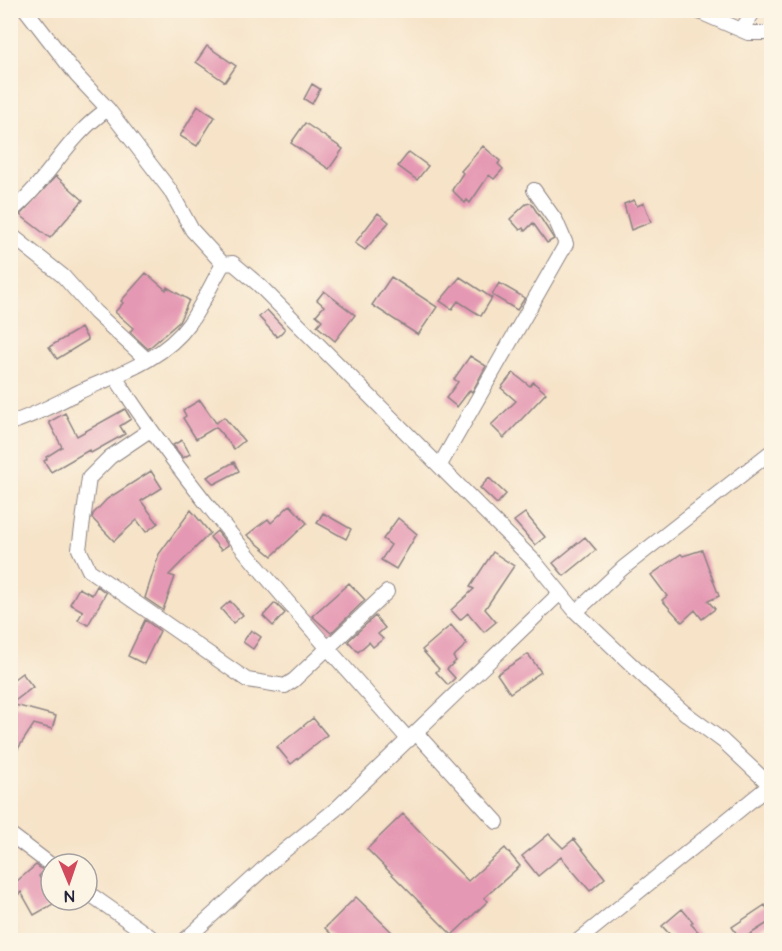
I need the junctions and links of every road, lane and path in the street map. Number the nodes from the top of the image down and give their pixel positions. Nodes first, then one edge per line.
1 (26, 10) edge
2 (695, 10) edge
3 (754, 10) edge
4 (741, 30) junction
5 (771, 33) edge
6 (108, 109) junction
7 (534, 190) dead end
8 (10, 212) edge
9 (10, 234) edge
10 (223, 264) junction
11 (147, 360) junction
12 (115, 377) junction
13 (10, 423) edge
14 (150, 430) junction
15 (771, 451) edge
16 (440, 465) junction
17 (387, 592) dead end
18 (560, 593) junction
19 (576, 612) junction
20 (329, 650) junction
21 (412, 737) junction
22 (770, 786) edge
23 (497, 822) dead end
24 (10, 834) edge
25 (39, 856) edge
26 (99, 900) edge
27 (155, 940) edge
28 (185, 940) edge
29 (579, 940) edge

1 - 6 street
2 - 4 street
3 - 4 street
4 - 5 street
6 - 8 street
6 - 10 street
7 - 16 street
9 - 11 street
10 - 11 street
10 - 16 street
11 - 12 street
12 - 13 street
12 - 14 street
14 - 20 street
14 - 20 street
15 - 19 street
16 - 18 street
17 - 20 street
18 - 19 street
18 - 21 street
19 - 22 street
20 - 21 street
21 - 23 street
21 - 28 street
22 - 29 street
24 - 25 street
26 - 27 street

